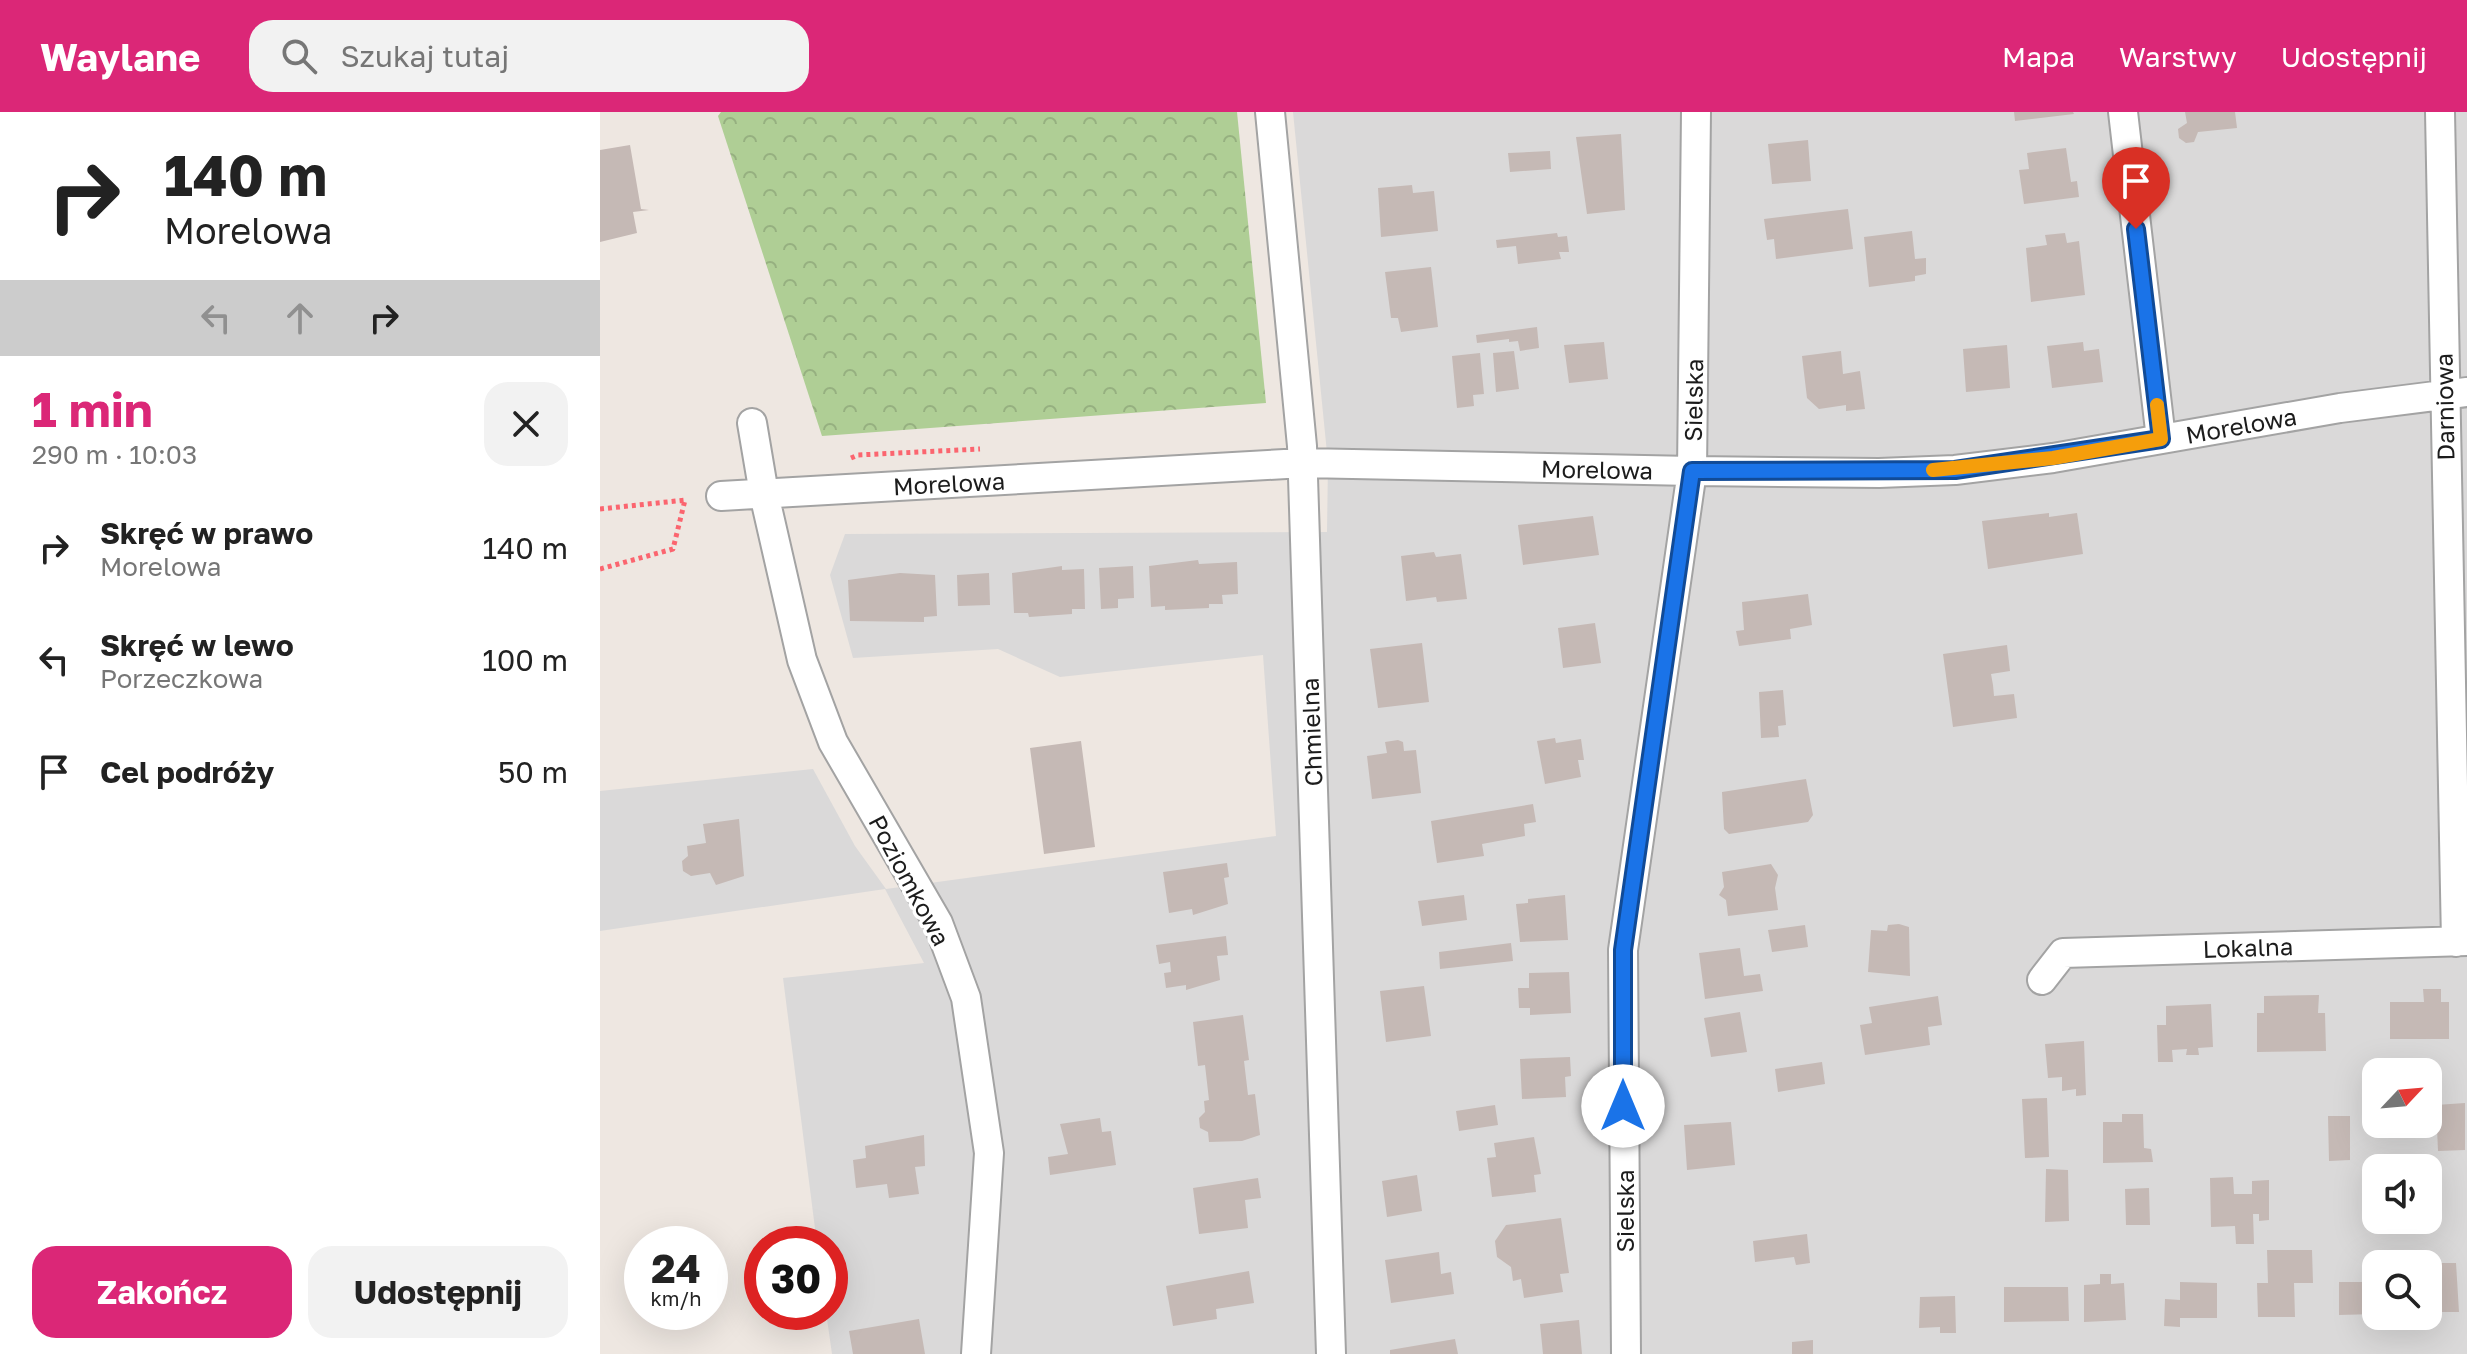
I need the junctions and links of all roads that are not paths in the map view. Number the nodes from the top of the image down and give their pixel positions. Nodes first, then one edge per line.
1 (1270, 112) edge
2 (1696, 112) edge
3 (2123, 112) edge
4 (2440, 112) edge
5 (2455, 393) edge
6 (752, 423) dead end
7 (2161, 439) junction
8 (1303, 463) junction
9 (1692, 471) junction
10 (764, 494) junction
11 (721, 496) road end
12 (2462, 942) edge
13 (2042, 980) dead end
14 (976, 1354) edge
15 (1331, 1354) edge
16 (1626, 1354) edge

1 - 8 street, Chmielna
2 - 9 street, Sielska
3 - 7 street
4 - 5 street, Darniowa
5 - 7 street, Morelowa
5 - 12 street, Darniowa
6 - 10 street, Poziomkowa
7 - 9 street, Morelowa
8 - 9 street, Morelowa
8 - 10 street, Morelowa
8 - 15 street, Chmielna
9 - 16 street, Sielska
10 - 11 street, Morelowa
10 - 14 street, Poziomkowa
12 - 13 street, Lokalna

